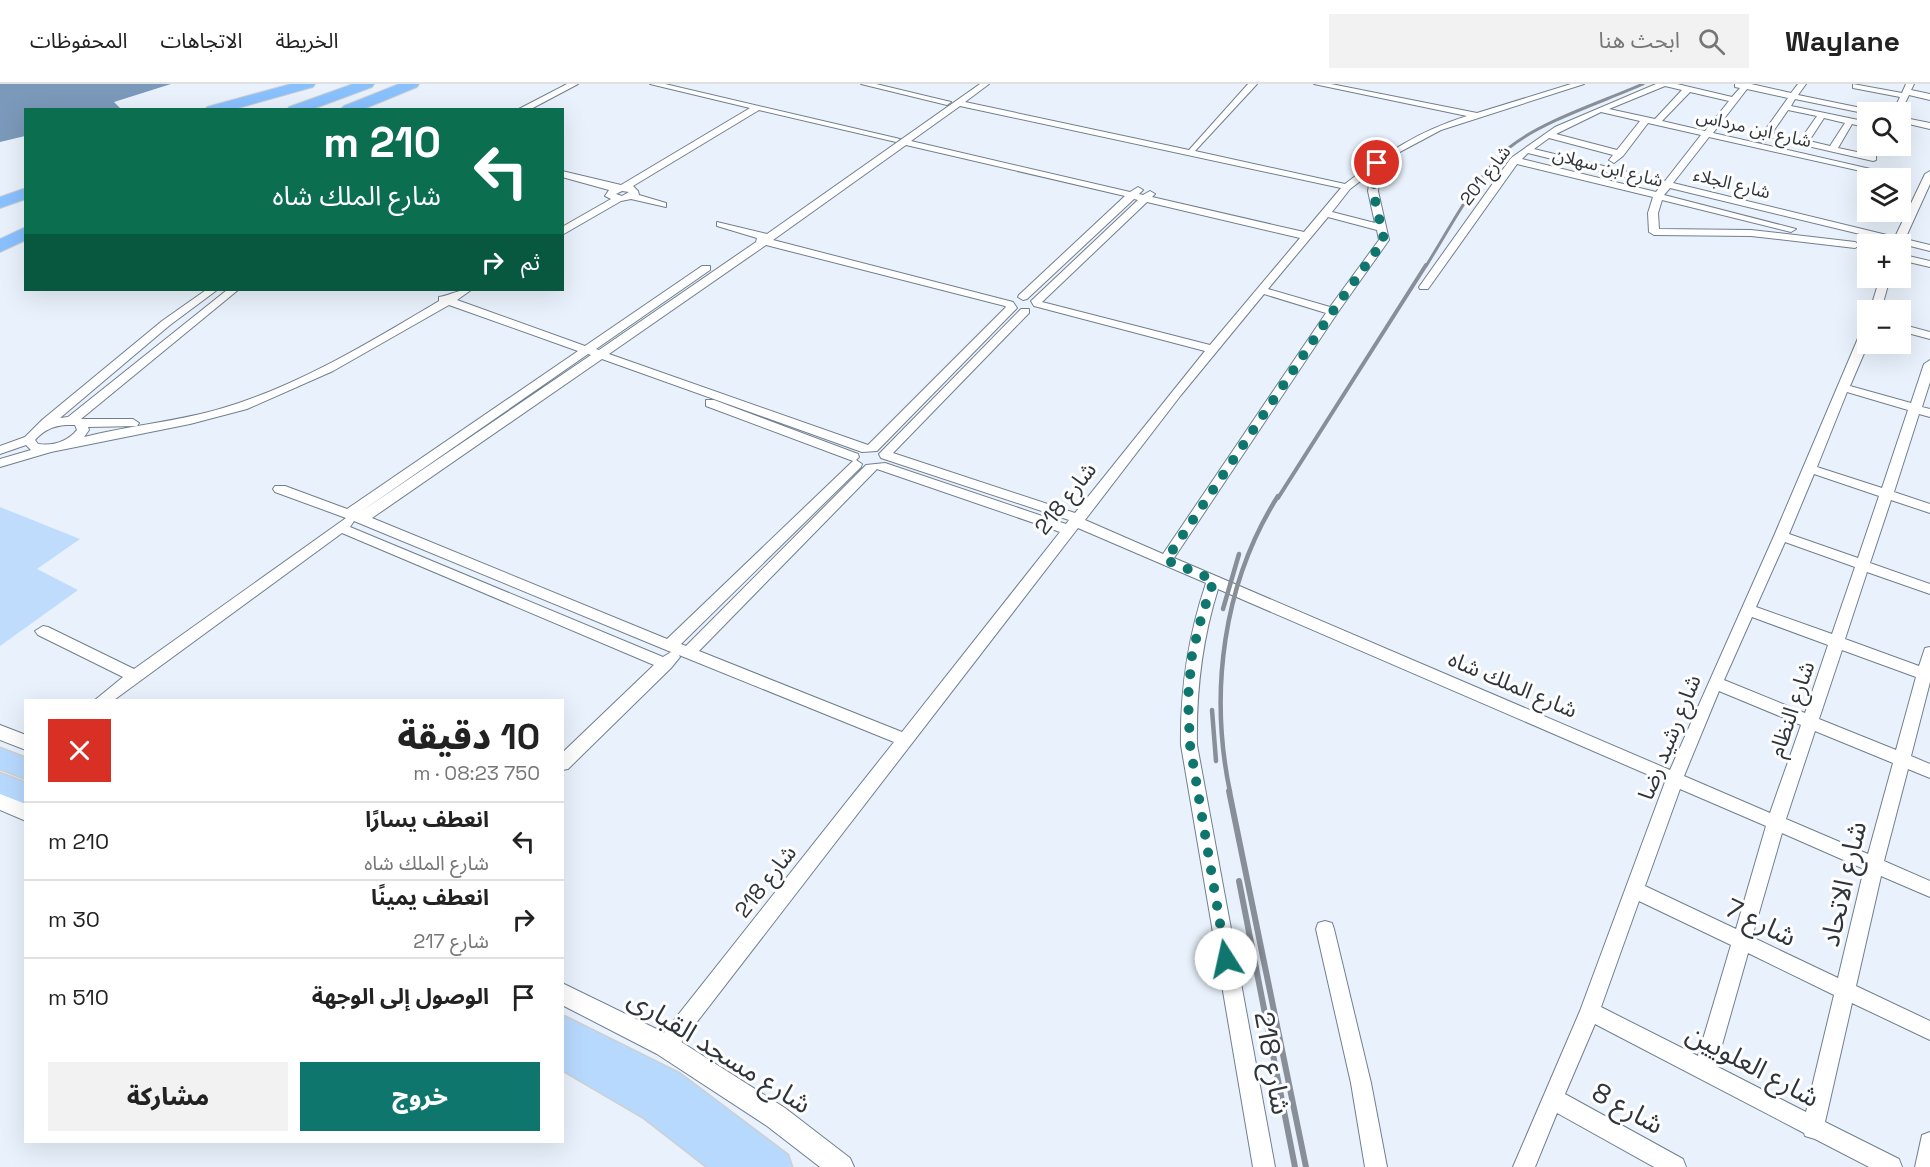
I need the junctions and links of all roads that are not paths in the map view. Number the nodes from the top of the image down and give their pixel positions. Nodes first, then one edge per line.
1 (279, 84) edge
2 (308, 84) edge
3 (327, 84) edge
4 (368, 84) edge
5 (412, 84) edge
6 (557, 84) edge
7 (574, 84) edge
8 (654, 84) edge
9 (676, 84) edge
10 (865, 84) edge
11 (889, 84) edge
12 (973, 84) edge
13 (985, 84) edge
14 (1241, 84) edge
15 (1253, 84) edge
16 (1318, 84) edge
17 (1338, 84) edge
18 (1580, 84) edge
19 (1664, 84) edge
20 (1735, 84) edge
21 (1802, 84) edge
22 (1746, 85) edge
23 (1688, 89) junction
24 (1907, 91) edge
25 (1851, 94) edge
26 (1793, 96) junction
27 (1930, 97) edge
28 (1734, 100) junction
29 (956, 101) junction
30 (1785, 107) junction
31 (216, 108) edge
32 (218, 108) edge
33 (261, 108) edge
34 (300, 108) edge
35 (353, 108) edge
36 (517, 108) edge
37 (763, 109) junction
38 (1602, 110) junction
39 (1480, 114) junction
40 (1822, 115) junction
41 (1646, 120) junction
42 (1850, 122) junction
43 (1911, 122) edge
44 (1656, 123) junction
45 (1857, 123) edge
46 (1930, 126) edge
47 (1707, 134) junction
48 (1767, 134) junction
49 (1117, 135) junction
50 (1548, 135) junction
51 (903, 139) junction
52 (1804, 142) junction
53 (1758, 146) junction
54 (1182, 147) junction
55 (1193, 149) junction
56 (1833, 149) junction
57 (1526, 150) junction
58 (1620, 154) junction
59 (1225, 158) junction
60 (1514, 160) junction
61 (1377, 163) junction
62 (1868, 168) edge
63 (1857, 169) edge
64 (1607, 170) junction
65 (1930, 174) edge
66 (564, 175) edge
67 (564, 180) edge
68 (1913, 182) edge
69 (20, 183) edge
70 (1349, 185) junction
71 (1667, 185) junction
72 (621, 193) junction
73 (1135, 193) junction
74 (1149, 196) junction
75 (1658, 196) junction
76 (0, 202) edge
77 (663, 205) dead end
78 (24, 207) edge
79 (1325, 213) junction
80 (0, 215) edge
81 (564, 223) edge
82 (721, 224) dead end
83 (24, 226) edge
84 (1382, 228) junction
85 (564, 231) edge
86 (24, 233) edge
87 (1308, 233) junction
88 (1862, 234) edge
89 (1900, 234) edge
90 (0, 235) edge
91 (762, 236) junction
92 (1855, 245) joint
93 (1911, 245) edge
94 (0, 246) edge
95 (1930, 248) edge
96 (1911, 260) edge
97 (1930, 264) edge
98 (1424, 287) dead end
99 (1260, 290) junction
100 (211, 291) edge
101 (232, 291) edge
102 (464, 291) edge
103 (441, 300) edge
104 (1015, 302) junction
105 (1033, 306) junction
106 (1333, 311) junction
107 (166, 323) junction
108 (187, 326) junction
109 (1911, 330) edge
110 (1930, 336) edge
111 (1210, 352) junction
112 (590, 354) junction
113 (1857, 354) edge
114 (1930, 364) edge
115 (1842, 387) junction
116 (1922, 411) edge
117 (75, 422) junction
118 (33, 435) junction
119 (55, 447) junction
120 (0, 450) edge
121 (877, 457) junction
122 (854, 461) junction
123 (0, 463) edge
124 (1809, 468) junction
125 (280, 489) dead end
126 (1887, 494) junction
127 (1930, 508) edge
128 (355, 516) junction
129 (1075, 524) junction
130 (340, 528) junction
131 (1781, 536) junction
132 (1166, 560) junction
133 (1863, 565) junction
134 (1214, 580) junction
135 (1930, 589) edge
136 (1749, 610) junction
137 (43, 631) dead end
138 (1838, 642) junction
139 (680, 649) junction
140 (1930, 652) edge
141 (666, 664) junction
142 (1927, 675) edge
143 (136, 677) junction
144 (1715, 683) junction
145 (104, 699) edge
146 (1810, 722) junction
147 (0, 732) edge
148 (905, 740) junction
149 (24, 742) edge
150 (0, 758) edge
151 (1901, 760) junction
152 (564, 762) edge
153 (24, 768) edge
154 (1930, 771) edge
155 (1675, 778) junction
156 (0, 783) edge
157 (24, 793) edge
158 (0, 801) edge
159 (24, 812) edge
160 (1776, 822) junction
161 (1874, 865) junction
162 (1930, 889) edge
163 (1634, 890) junction
164 (1325, 929) dead end
165 (1742, 942) junction
166 (1846, 992) junction
167 (564, 994) edge
168 (1590, 1011) junction
169 (564, 1030) edge
170 (1930, 1031) edge
171 (666, 1046) junction
172 (564, 1054) edge
173 (564, 1070) edge
174 (1704, 1071) junction
175 (1553, 1099) junction
176 (1813, 1129) junction
177 (1930, 1143) edge
178 (711, 1167) edge
179 (733, 1167) edge
180 (776, 1167) edge
181 (842, 1167) edge
182 (1264, 1167) edge
183 (1376, 1167) edge
184 (1524, 1167) edge
185 (1675, 1167) edge
186 (1891, 1167) edge
187 (1926, 1167) edge

1 - 31 highway
2 - 32 highway
3 - 33 highway
4 - 34 highway
5 - 35 highway
6 - 36 street
7 - 36 street
8 - 37 street
9 - 51 street
10 - 29 street
11 - 29 street
12 - 29 street
13 - 29 street
14 - 54 street
15 - 55 street
16 - 39 street
17 - 39 street
18 - 39 street, شارع 218
19 - 23 street
19 - 38 street, شارع 201
20 - 22 street
21 - 26 street
22 - 26 street
22 - 28 street
23 - 28 street
23 - 44 street
24 - 25 street
24 - 27 street
25 - 26 street
26 - 30 street
28 - 47 street
29 - 49 street
29 - 51 street
30 - 40 street
30 - 48 street
37 - 51 street
37 - 72 street
38 - 41 street, شارع ابن مرداس
38 - 50 street, شارع 201
39 - 61 street, شارع 218
40 - 42 street
40 - 52 street
41 - 44 street, شارع ابن مرداس
41 - 58 street
42 - 45 street
42 - 56 street
43 - 46 street
44 - 47 street, شارع ابن مرداس
47 - 53 street, شارع ابن مرداس
47 - 71 street
48 - 52 street
48 - 53 street
49 - 54 street
49 - 59 street
50 - 57 street, شارع 201
50 - 58 street
51 - 73 street
51 - 91 street
52 - 56 street
53 - 63 street, شارع ابن مرداس
54 - 55 street
55 - 59 street
56 - 62 street
57 - 60 street, شارع 201
57 - 64 street, شارع الجلاء
58 - 64 street
59 - 70 street
60 - 75 street, شارع ابن سهلان
60 - 98 street, شارع 201
61 - 70 street, شارع 218
61 - 84 street
64 - 71 street, شارع الجلاء
65 - 68 street
66 - 72 street
67 - 72 street
68 - 89 street
69 - 76 highway
70 - 79 street, شارع 218
71 - 75 street
71 - 88 street, شارع الجلاء
72 - 77 street
72 - 81 street
72 - 85 street
73 - 74 street
73 - 104 street
74 - 87 street
74 - 105 street
75 - 92 street, شارع ابن سهلان
75 - 92 street
78 - 80 highway
79 - 84 street
79 - 87 street, شارع 218
82 - 91 street
83 - 90 highway
84 - 106 street
86 - 94 highway
87 - 99 street, شارع 218
91 - 104 street
91 - 112 street
93 - 95 street, شارع الجلاء
96 - 97 street
99 - 106 street
99 - 111 street, شارع 218
100 - 107 street
101 - 108 street
102 - 103 street
103 - 112 street
103 - 117 street
103 - 119 street
104 - 105 street
104 - 121 street
105 - 111 street
105 - 121 street
106 - 132 street
107 - 108 street
107 - 118 street
108 - 117 street
109 - 110 street
111 - 129 street, شارع 218
112 - 121 street
112 - 122 street
112 - 128 street
113 - 115 street, شارع رشيد رضا
114 - 116 street, شارع النظام
115 - 116 street
115 - 124 street, شارع رشيد رضا
116 - 126 street, شارع النظام
117 - 118 street
117 - 119 street
118 - 119 street
118 - 120 street
119 - 123 street
121 - 122 street
121 - 122 street
121 - 129 street, شارع الملك شاه
121 - 139 street
122 - 139 street
124 - 126 street
124 - 131 street, شارع رشيد رضا
125 - 128 street
126 - 127 street
126 - 133 street, شارع النظام
128 - 130 street
128 - 139 street
129 - 132 street, شارع الملك شاه
129 - 148 street, شارع 218
130 - 141 street
130 - 143 street
131 - 133 street
131 - 136 street, شارع رشيد رضا
132 - 134 street, شارع الملك شاه
133 - 135 street
133 - 138 street, شارع النظام
134 - 155 street, شارع الملك شاه
134 - 182 street, شارع 218
136 - 138 street
136 - 144 street, شارع رشيد رضا
137 - 143 street
138 - 142 street
138 - 146 street, شارع النظام
139 - 141 street
139 - 148 street
140 - 142 street, شارع الاتحاد
141 - 152 street
142 - 151 street, شارع الاتحاد
143 - 145 street
144 - 146 street
144 - 155 street, شارع رشيد رضا
146 - 151 street
146 - 160 street, شارع النظام
147 - 149 street
148 - 171 street, شارع 218
150 - 153 main road
151 - 154 street
151 - 161 street, شارع الاتحاد
155 - 160 street, شارع الملك شاه
155 - 163 street, شارع رشيد رضا
156 - 157 main road
158 - 159 street
160 - 161 street, شارع الملك شاه
160 - 165 street, شارع النظام
161 - 162 street, شارع الملك شاه
161 - 166 street, شارع الاتحاد
163 - 165 street, شارع 7
163 - 168 street, شارع رشيد رضا
164 - 183 street
165 - 166 street, شارع 7
165 - 174 street, شارع النظام
166 - 170 street, شارع 7
166 - 176 street, شارع الاتحاد
167 - 171 street, شارع مسجد القبارى
168 - 174 street, شارع العلويين
168 - 175 street, شارع رشيد رضا
169 - 180 main road
171 - 181 street, شارع مسجد القبارى
172 - 179 main road
173 - 178 street
174 - 176 street, شارع العلويين
175 - 184 street, شارع رشيد رضا
175 - 185 street, شارع 8
176 - 186 street, شارع العلويين
177 - 187 street

